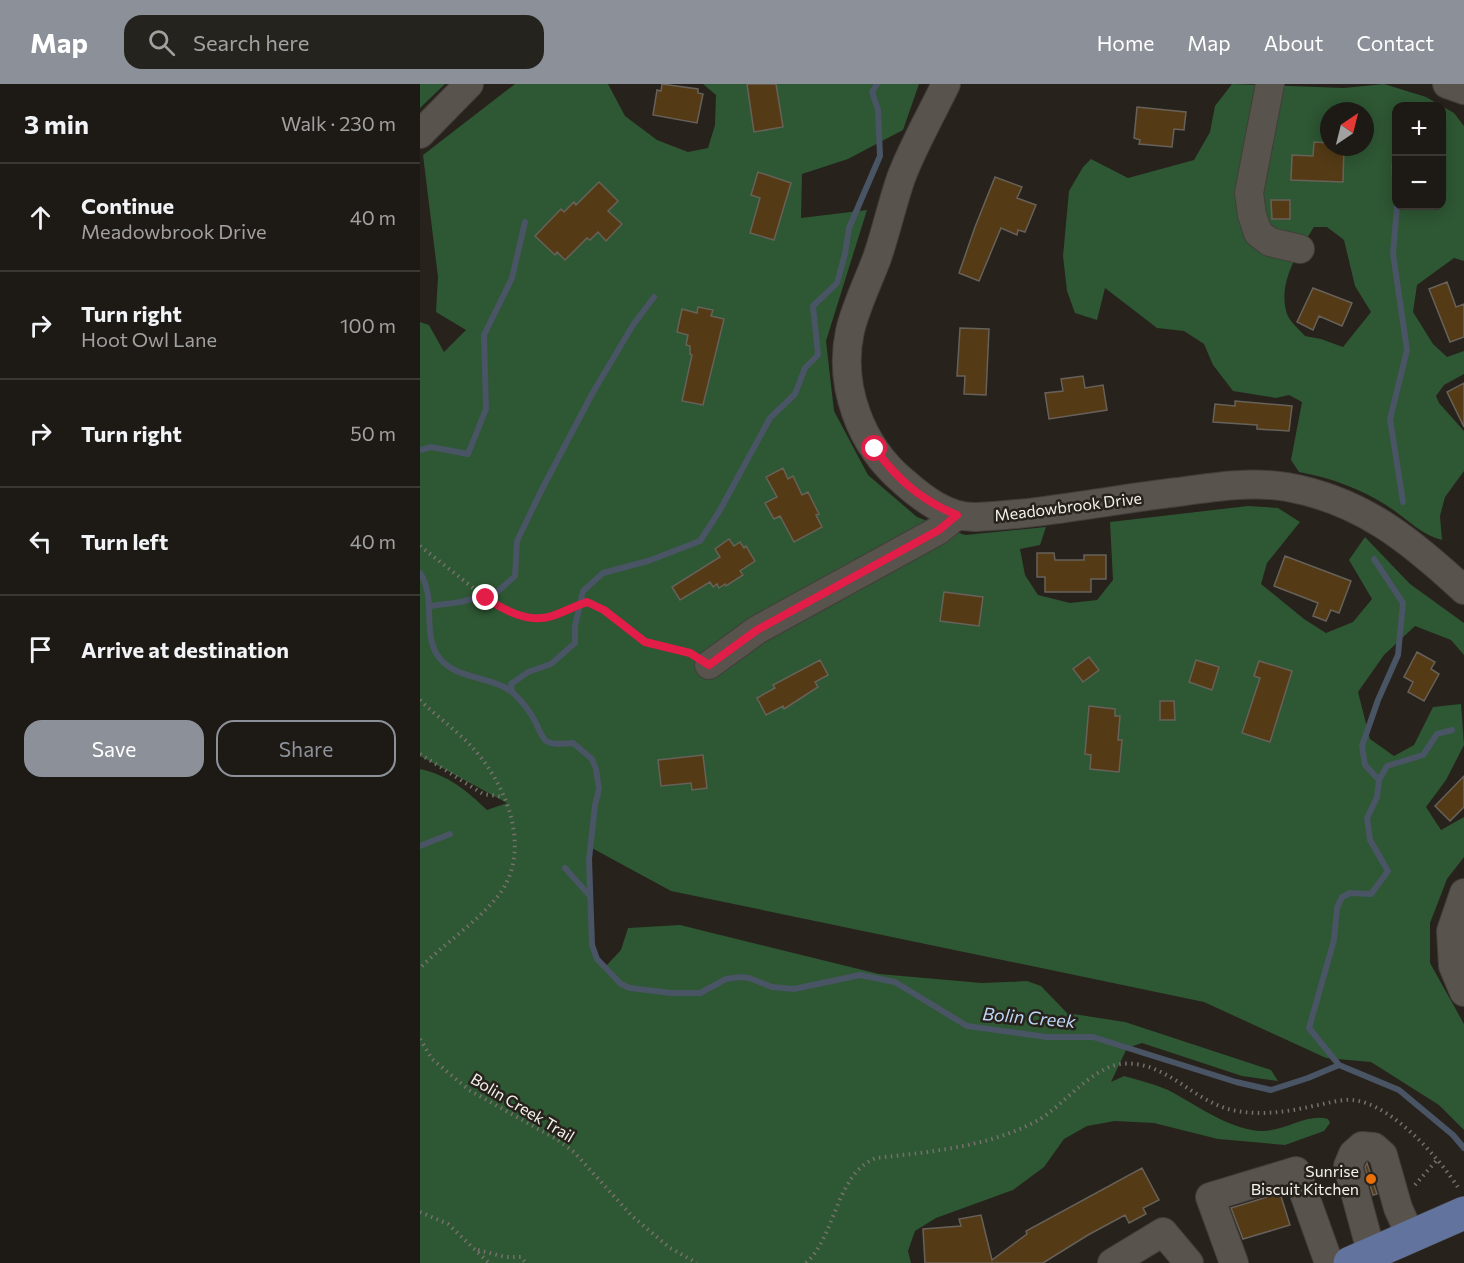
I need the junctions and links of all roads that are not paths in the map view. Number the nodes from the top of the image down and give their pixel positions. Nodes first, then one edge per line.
1 (469, 84) edge
2 (946, 84) edge
3 (1270, 84) edge
4 (1447, 84) edge
5 (1464, 90) edge
6 (420, 134) edge
7 (1300, 249) dead end
8 (957, 515) junction
9 (1464, 590) edge
10 (709, 665) road end
11 (1464, 893) edge
12 (1464, 992) edge
13 (1437, 1225) edge
14 (1361, 1259) edge
15 (1112, 1263) edge
16 (1189, 1263) edge
17 (1234, 1263) edge
18 (1329, 1263) edge

1 - 6 street
2 - 8 street, Meadowbrook Drive
3 - 7 street
4 - 5 street
8 - 9 street, Meadowbrook Drive
8 - 10 street
11 - 12 street
13 - 14 main road
13 - 14 street
15 - 16 street
17 - 18 street

